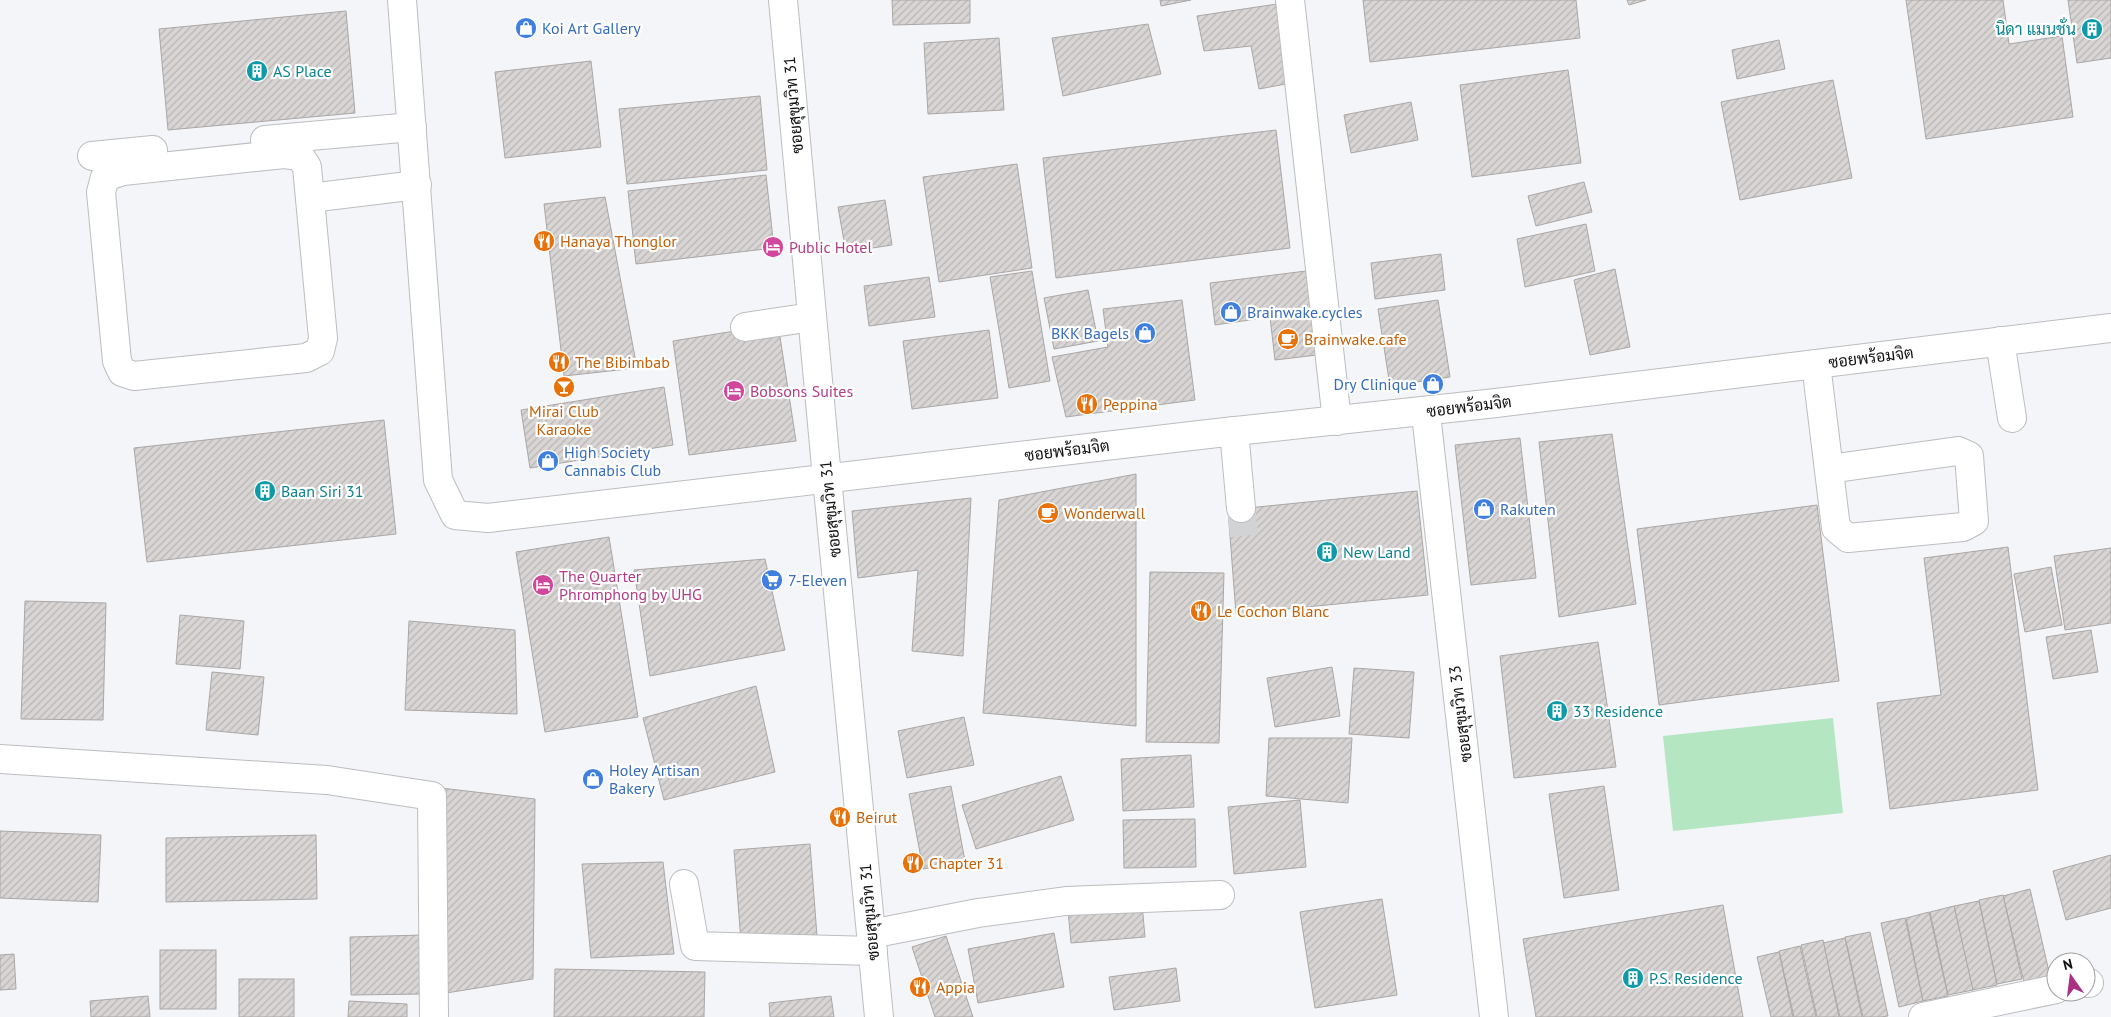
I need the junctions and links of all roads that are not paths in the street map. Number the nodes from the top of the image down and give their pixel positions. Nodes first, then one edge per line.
1 (402, 0) edge
2 (783, 0) edge
3 (1290, 0) edge
4 (412, 127) junction
5 (92, 156) dead end
6 (417, 185) junction
7 (310, 198) junction
8 (812, 317) junction
9 (745, 327) dead end
10 (2111, 328) edge
11 (2000, 341) junction
12 (1816, 364) junction
13 (1427, 411) junction
14 (2012, 418) dead end
15 (1337, 421) junction
16 (1234, 431) junction
17 (1829, 469) junction
18 (827, 478) junction
19 (1241, 508) tunnel mouth
20 (0, 759) edge
21 (684, 884) dead end
22 (1220, 895) dead end
23 (872, 943) junction
24 (2046, 991) edge
25 (434, 1017) edge
26 (879, 1017) edge
27 (1494, 1017) edge
28 (1923, 1017) edge

1 - 4 street
2 - 8 street, ซอยสุขุมวิท 31
3 - 15 street
4 - 5 street
4 - 6 street
6 - 7 street
6 - 18 street, ซอยพร้อมจิต
7 - 7 street
8 - 9 street
8 - 18 street, ซอยสุขุมวิท 31
10 - 11 street, ซอยพร้อมจิต
11 - 12 street, ซอยพร้อมจิต
11 - 14 street
12 - 13 street, ซอยพร้อมจิต
12 - 17 street
13 - 15 street, ซอยพร้อมจิต
13 - 27 street, ซอยสุขุมวิท 33
15 - 16 street, ซอยพร้อมจิต
16 - 18 street, ซอยพร้อมจิต
16 - 19 street
17 - 17 street
18 - 23 street, ซอยสุขุมวิท 31
20 - 25 street
21 - 23 street
22 - 23 street
23 - 26 street, ซอยสุขุมวิท 31
24 - 28 street

